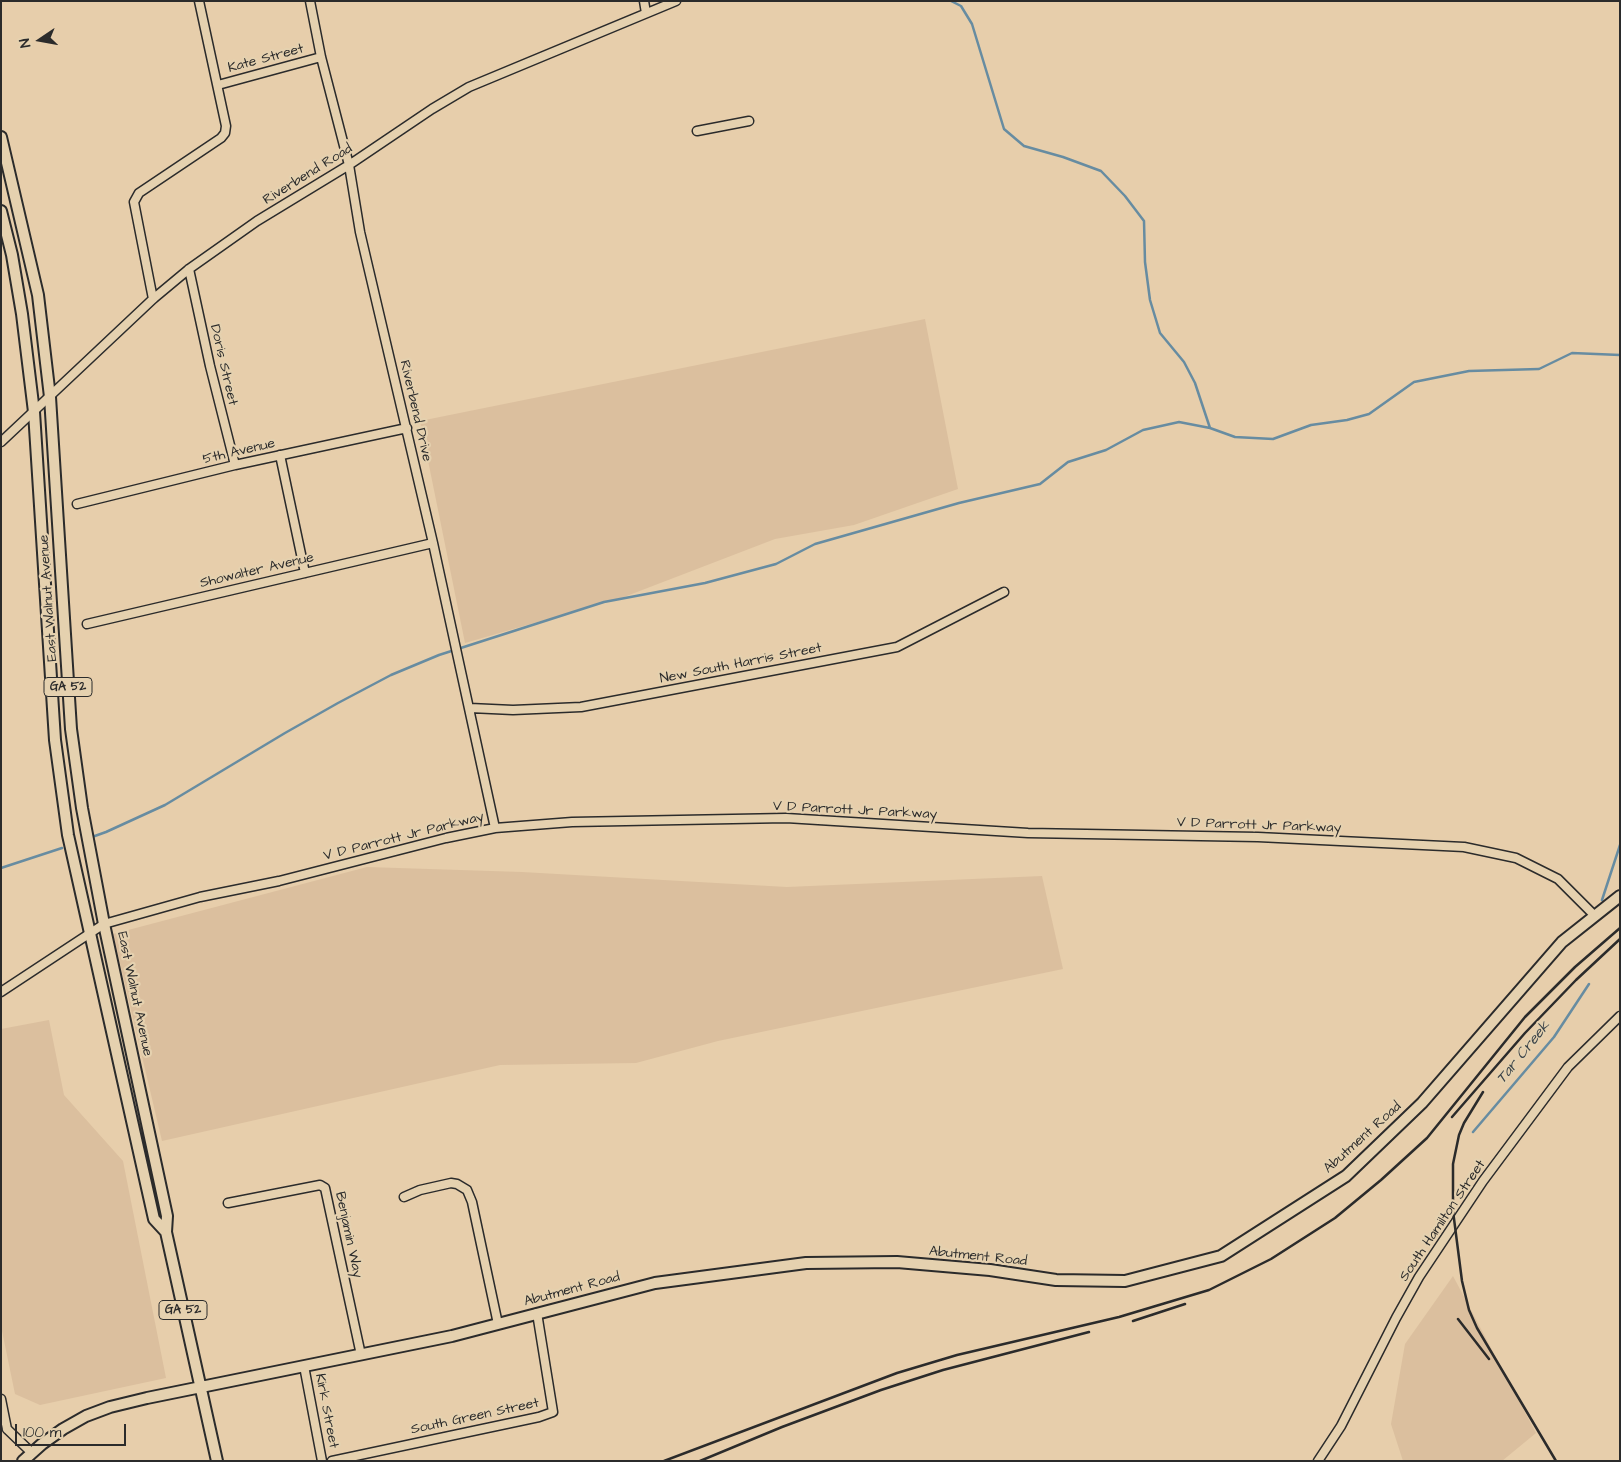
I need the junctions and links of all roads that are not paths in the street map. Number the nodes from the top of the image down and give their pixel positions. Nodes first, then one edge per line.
1 (199, 1) edge
2 (310, 1) edge
3 (644, 1) edge
4 (676, 1) edge
5 (646, 13) junction
6 (321, 57) junction
7 (218, 84) junction
8 (749, 121) dead end
9 (697, 131) dead end
10 (1, 138) edge
11 (349, 165) junction
12 (1, 211) edge
13 (189, 270) junction
14 (154, 299) junction
15 (50, 397) junction
16 (34, 412) junction
17 (407, 428) junction
18 (1, 442) edge
19 (280, 455) junction
20 (235, 465) junction
21 (77, 504) dead end
22 (433, 543) junction
23 (305, 573) junction
24 (1004, 592) dead end
25 (87, 624) dead end
26 (470, 708) junction
27 (495, 828) junction
28 (1620, 896) edge
29 (1594, 915) junction
30 (104, 924) junction
31 (89, 933) junction
32 (1, 992) edge
33 (1620, 1016) edge
34 (404, 1197) dead end
35 (228, 1203) dead end
36 (166, 1232) junction
37 (537, 1313) junction
38 (498, 1324) junction
39 (361, 1355) junction
40 (304, 1366) junction
41 (200, 1388) junction
42 (1, 1399) edge
43 (4, 1430) edge
44 (32, 1453) junction
45 (23, 1461) edge
46 (217, 1461) edge
47 (322, 1461) edge
48 (332, 1461) edge
49 (1318, 1461) edge

1 - 7 street
2 - 6 street, Riverbend Drive
3 - 5 street
4 - 5 street, Riverbend Road
5 - 11 street, Riverbend Road
6 - 7 street, Kate Street
6 - 11 street, Riverbend Drive
7 - 14 street
8 - 9 street
10 - 15 main road, East Walnut Avenue / GA 52
11 - 13 street, Riverbend Road
11 - 17 street, Riverbend Drive
12 - 16 main road, East Walnut Avenue / GA 52
13 - 14 street, Riverbend Road
13 - 20 street, Doris Street
14 - 15 street, Riverbend Road
15 - 16 street, Riverbend Road
15 - 30 main road, East Walnut Avenue / GA 52
16 - 18 street, Riverbend Road
16 - 31 main road, East Walnut Avenue / GA 52
17 - 19 street, 5th Avenue
17 - 22 street, Riverbend Drive
19 - 20 street, 5th Avenue
19 - 23 street
20 - 21 street, 5th Avenue
22 - 23 street, Showalter Avenue
22 - 26 street, Riverbend Drive
23 - 25 street, Showalter Avenue
24 - 26 street, New South Harris Street
26 - 27 street, Riverbend Drive
27 - 29 street, V D Parrott Jr Parkway
27 - 30 street, V D Parrott Jr Parkway
28 - 29 main road, Abutment Road
29 - 37 main road, Abutment Road
30 - 31 street, V D Parrott Jr Parkway
30 - 36 main road, East Walnut Avenue / GA 52
31 - 32 street, V D Parrott Jr Parkway
31 - 36 main road, East Walnut Avenue / GA 52
33 - 49 street, South Hamilton Street
34 - 38 street
35 - 39 street, Benjamin Way
36 - 41 main road, East Walnut Avenue / GA 52
37 - 38 main road, Abutment Road
37 - 48 street, South Green Street
38 - 39 main road, Abutment Road
39 - 40 main road, Abutment Road
40 - 41 main road, Abutment Road
40 - 47 street, Kirk Street
41 - 44 main road, Abutment Road
41 - 46 main road, East Walnut Avenue / GA 52
42 - 43 street
43 - 44 street
44 - 45 main road, Abutment Road

